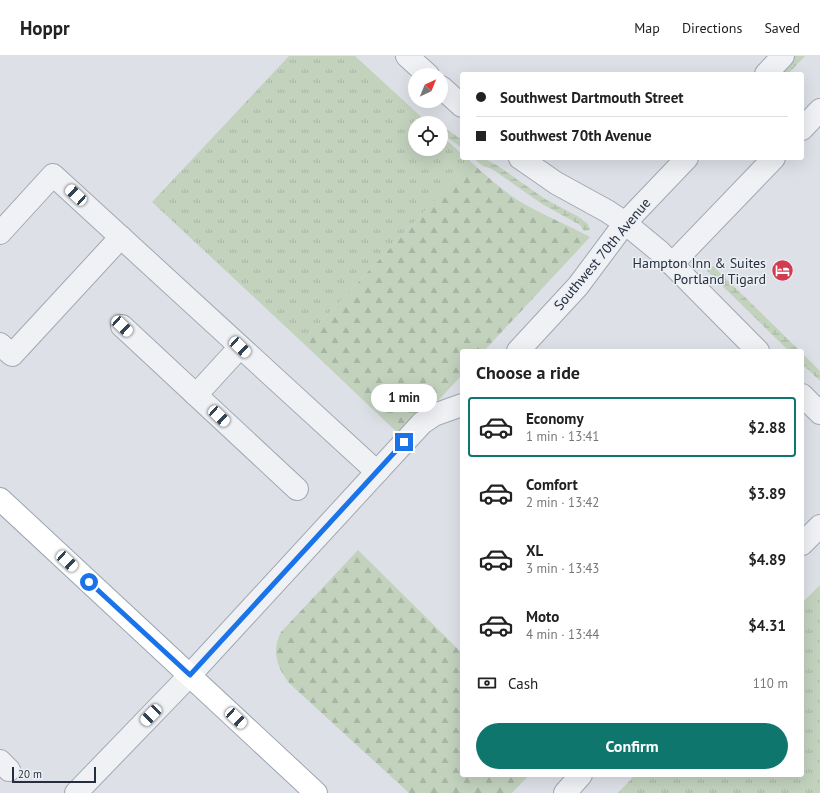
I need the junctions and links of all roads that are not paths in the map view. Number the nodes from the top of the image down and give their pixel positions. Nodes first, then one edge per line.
1 (407, 56) edge
2 (783, 56) edge
3 (420, 68) edge
4 (768, 72) edge
5 (448, 93) edge
6 (460, 104) edge
7 (820, 110) edge
8 (804, 127) edge
9 (523, 160) edge
10 (685, 160) edge
11 (772, 160) edge
12 (625, 223) junction
13 (0, 233) edge
14 (121, 237) junction
15 (672, 264) junction
16 (122, 326) dead end
17 (0, 344) edge
18 (240, 347) junction
19 (520, 349) edge
20 (756, 349) edge
21 (196, 395) junction
22 (804, 397) edge
23 (460, 406) edge
24 (820, 413) edge
25 (376, 472) junction
26 (297, 489) dead end
27 (0, 499) edge
28 (820, 526) edge
29 (804, 542) edge
30 (190, 675) junction
31 (579, 777) edge
32 (76, 793) edge
33 (316, 793) edge
34 (565, 793) edge

1 - 3 street
2 - 4 street
5 - 6 street
7 - 8 street
9 - 12 street
10 - 12 street, Southwest 70th Avenue
11 - 15 street
12 - 15 street
12 - 19 street, Southwest 70th Avenue
13 - 14 street
14 - 17 street
14 - 18 street
15 - 20 street
16 - 21 street
18 - 21 street
18 - 25 street
21 - 26 street
22 - 24 street
23 - 25 street
25 - 30 street
27 - 30 main road
28 - 29 street
30 - 32 street
30 - 33 main road
31 - 34 street

